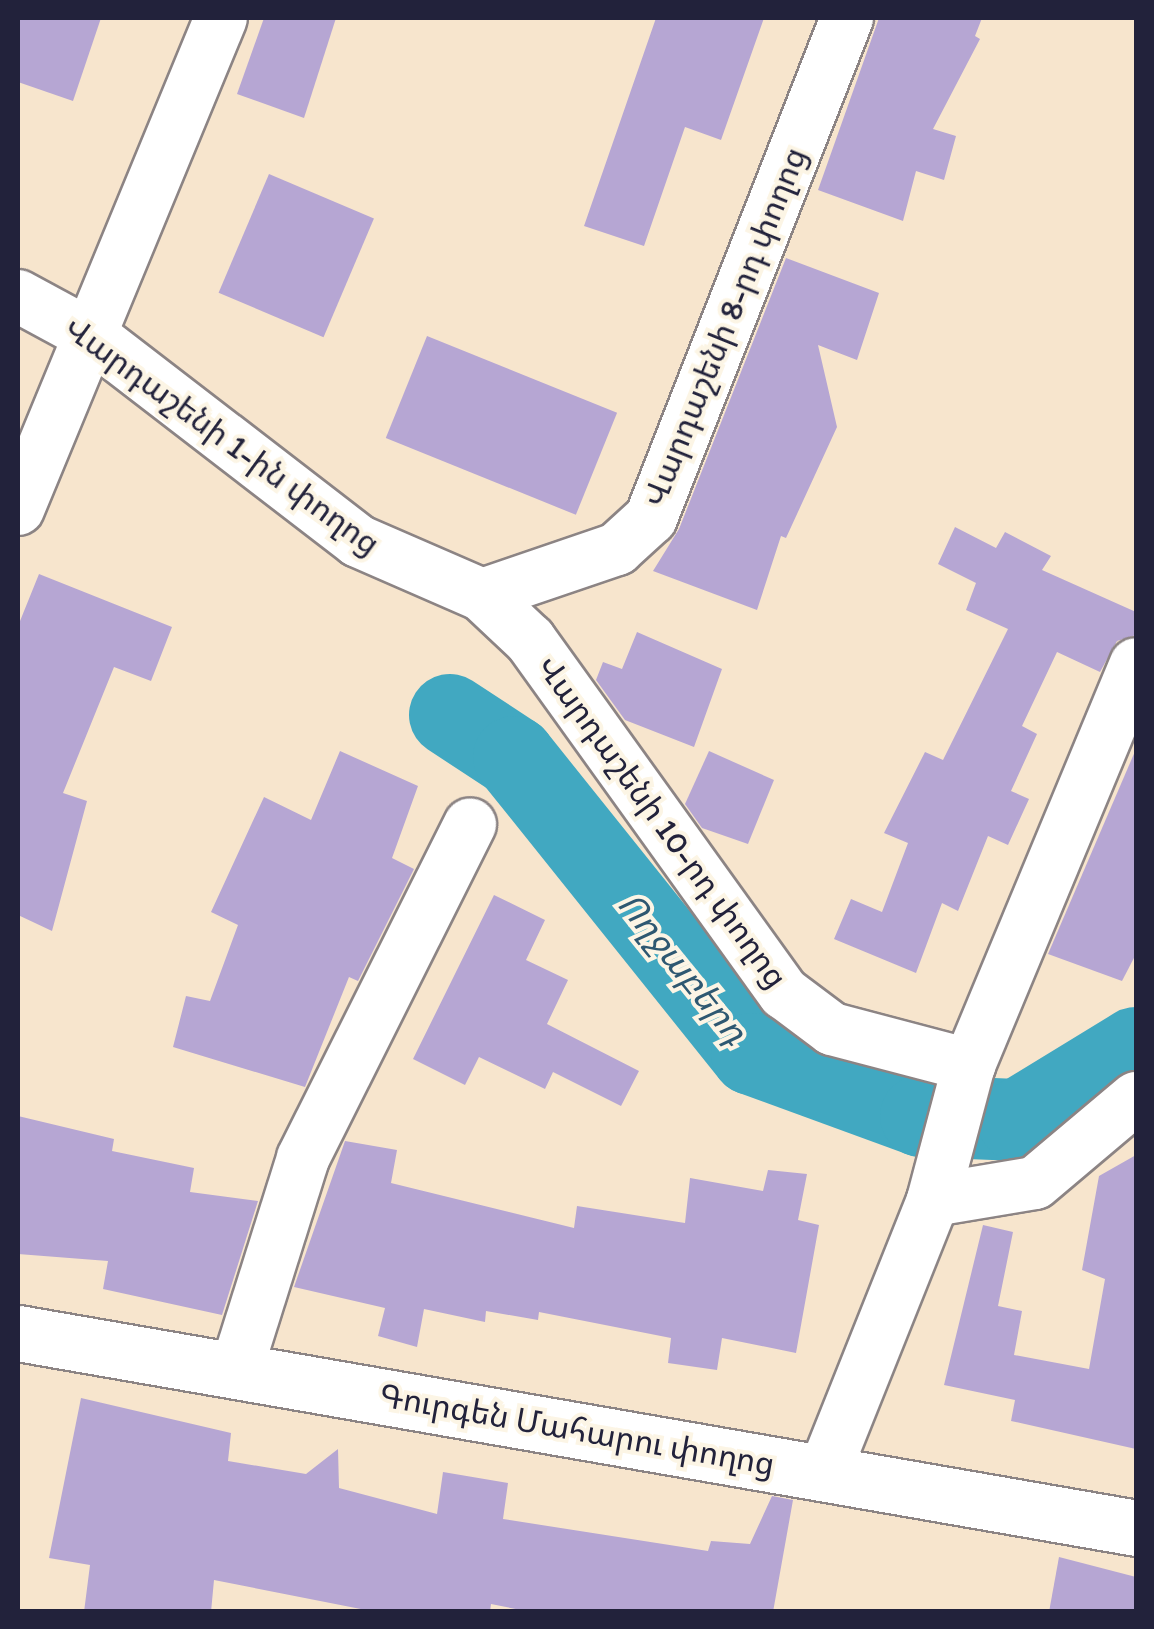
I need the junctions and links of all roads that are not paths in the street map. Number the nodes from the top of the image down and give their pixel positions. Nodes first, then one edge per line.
1 (220, 18) edge
2 (847, 18) edge
3 (18, 296) edge
4 (92, 336) junction
5 (18, 509) edge
6 (482, 595) junction
7 (1136, 664) edge
8 (470, 824) dead end
9 (967, 1072) junction
10 (1136, 1098) edge
11 (934, 1193) junction
12 (18, 1332) edge
13 (236, 1371) junction
14 (824, 1473) junction
15 (1136, 1528) edge

1 - 4 street
2 - 6 street, Վարդաշենի 8-րդ փողոց
3 - 4 street, Վարդաշենի 1-ին փողոց
4 - 5 street
4 - 6 street, Վարդաշենի 1-ին փողոց
6 - 9 street, Վարդաշենի 10-րդ փողոց
7 - 9 street
8 - 13 street
9 - 11 street
10 - 11 street
11 - 14 street
12 - 13 main road, Գուրգեն Մահարու փողոց
13 - 14 main road, Գուրգեն Մահարու փողոց
14 - 15 main road, Գուրգեն Մահարու փողոց

